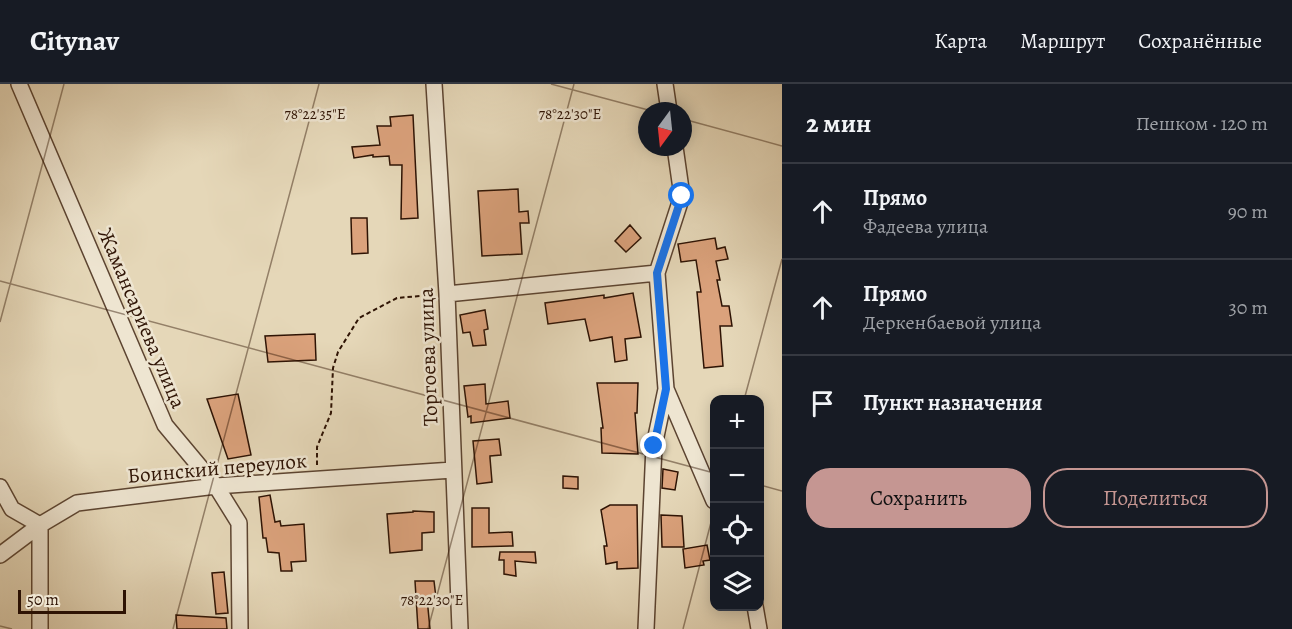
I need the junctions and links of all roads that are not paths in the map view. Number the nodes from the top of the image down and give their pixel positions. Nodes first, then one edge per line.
1 (19, 84) edge
2 (434, 84) edge
3 (665, 84) edge
4 (668, 102) edge
5 (676, 156) edge
6 (657, 273) junction
7 (447, 294) junction
8 (666, 389) junction
9 (453, 470) junction
10 (216, 486) junction
11 (0, 487) edge
12 (710, 492) edge
13 (40, 525) junction
14 (0, 555) edge
15 (756, 611) edge
16 (40, 629) edge
17 (240, 629) edge
18 (460, 629) edge
19 (646, 629) edge
20 (759, 629) edge

1 - 10 street, Жамансариева улица
2 - 7 street, Торгоева улица
3 - 4 street
5 - 6 street
6 - 7 street
6 - 8 street
7 - 9 street, Торгоева улица
8 - 12 street
8 - 19 street
9 - 10 street, Боинский переулок
9 - 18 street, Торгоева улица
10 - 13 street, Боинский переулок
10 - 17 street, Жамансариева улица
11 - 13 street
13 - 14 street, Боинский переулок
13 - 16 street
15 - 20 street

